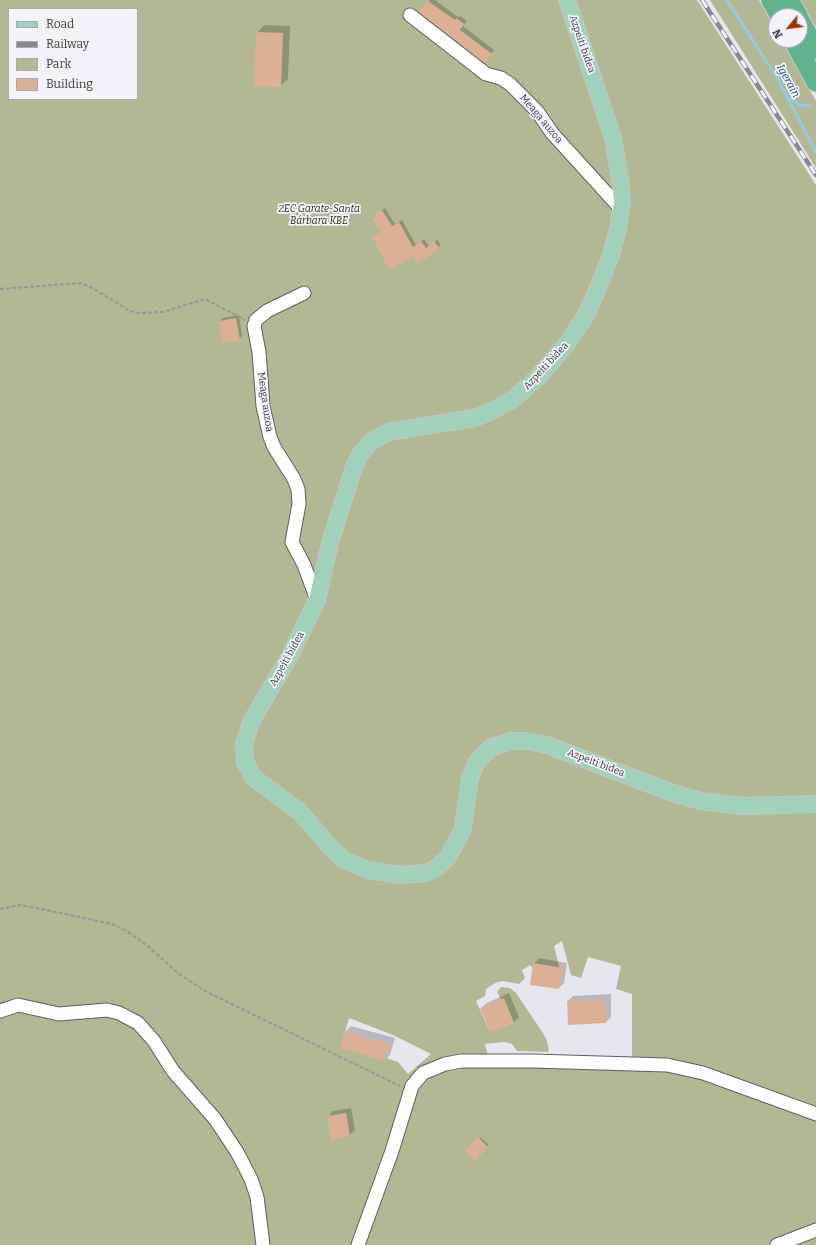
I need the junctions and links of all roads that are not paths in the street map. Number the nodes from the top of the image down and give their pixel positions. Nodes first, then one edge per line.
1 (567, 0) edge
2 (410, 16) dead end
3 (808, 34) edge
4 (797, 48) edge
5 (816, 49) edge
6 (816, 82) edge
7 (621, 209) junction
8 (304, 293) dead end
9 (317, 600) junction
10 (816, 804) edge
11 (0, 1011) edge
12 (816, 1114) edge
13 (816, 1230) edge
14 (263, 1245) edge
15 (358, 1245) edge
16 (777, 1245) edge

1 - 7 main road, Azpeiti bidea
2 - 7 street, Meaga auzoa
3 - 5 highway
4 - 6 highway
7 - 9 main road, Azpeiti bidea
8 - 9 street, Meaga auzoa
9 - 10 main road, Azpeiti bidea
11 - 14 street
12 - 15 street
13 - 16 street

